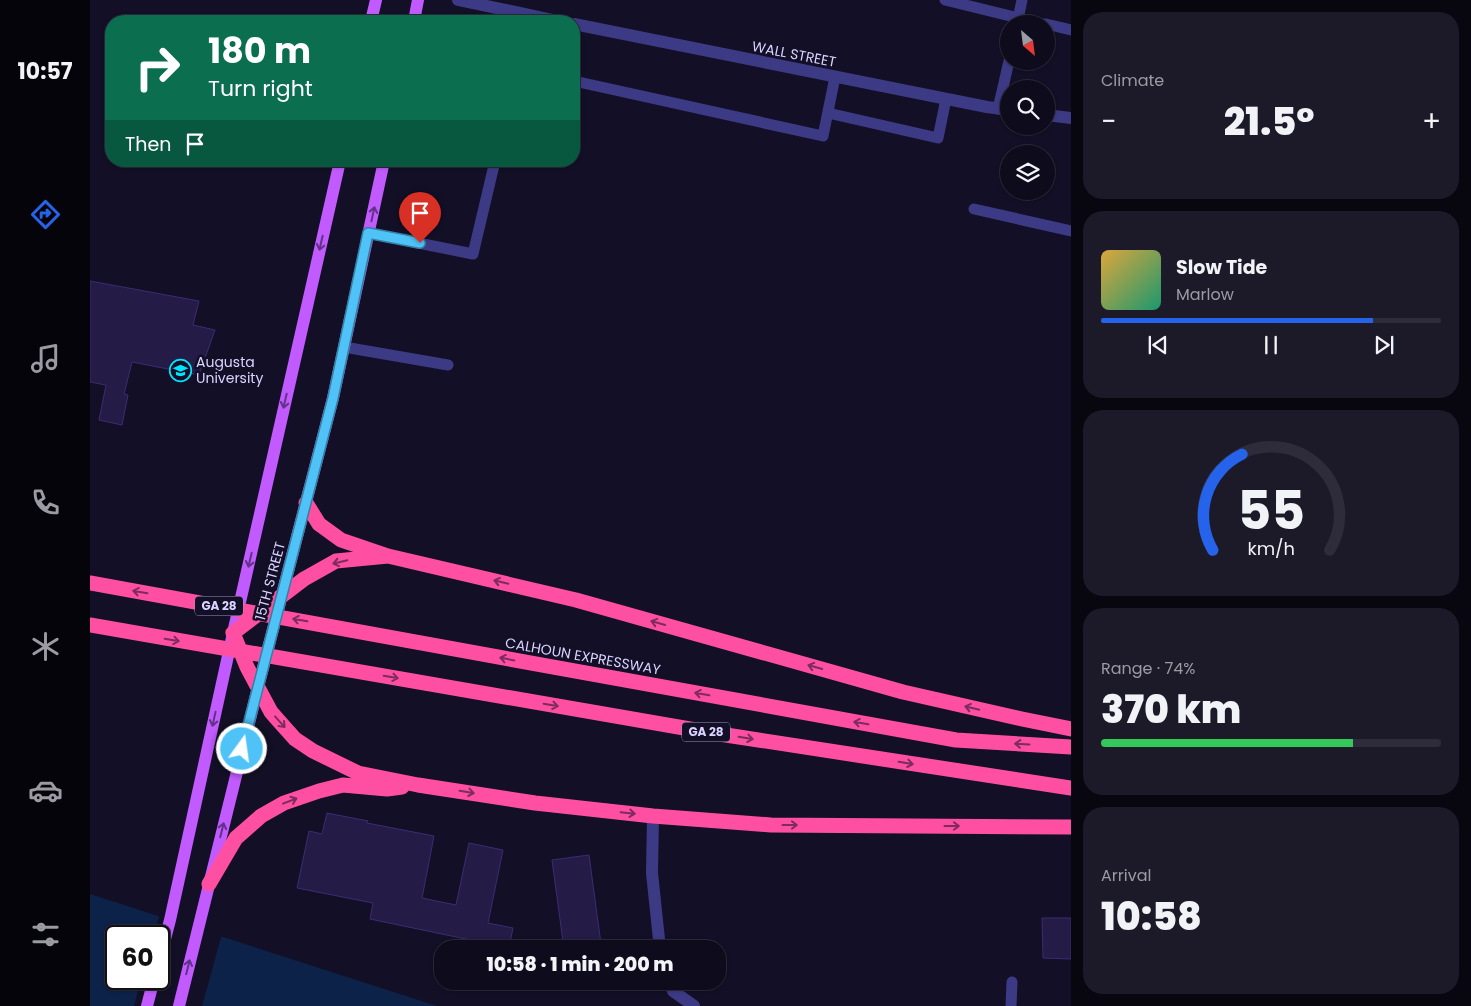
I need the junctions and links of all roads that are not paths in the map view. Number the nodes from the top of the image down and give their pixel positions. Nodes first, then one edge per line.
1 (376, 0) edge
2 (418, 0) edge
3 (458, 0) edge
4 (945, 0) edge
5 (1022, 0) edge
6 (372, 15) edge
7 (415, 15) edge
8 (529, 15) edge
9 (1018, 15) edge
10 (1000, 16) edge
11 (580, 25) edge
12 (1055, 26) edge
13 (1071, 30) edge
14 (835, 77) junction
15 (580, 82) edge
16 (946, 99) junction
17 (1000, 109) edge
18 (828, 113) junction
19 (1055, 116) edge
20 (1071, 118) edge
21 (339, 167) edge
22 (383, 167) edge
23 (494, 167) edge
24 (974, 209) dead end
25 (1071, 231) edge
26 (368, 233) junction
27 (344, 347) junction
28 (448, 365) dead end
29 (306, 503) junction
30 (388, 556) junction
31 (90, 583) edge
32 (282, 595) junction
33 (90, 625) edge
34 (233, 633) junction
35 (258, 688) junction
36 (1071, 729) edge
37 (1071, 747) edge
38 (418, 785) junction
39 (1071, 788) edge
40 (653, 816) junction
41 (1071, 827) edge
42 (209, 884) junction
43 (169, 925) edge
44 (659, 940) edge
45 (1012, 982) dead end
46 (151, 990) edge
47 (673, 990) edge
48 (147, 1006) edge
49 (179, 1006) edge
50 (694, 1006) edge
51 (1011, 1006) edge

1 - 6 main road
2 - 7 main road
3 - 8 street
4 - 10 lane
5 - 9 lane
11 - 14 street, WALL STREET
12 - 13 lane
14 - 16 street, WALL STREET
14 - 18 lane
15 - 18 lane
16 - 17 street, WALL STREET
16 - 18 lane
19 - 20 street
21 -> 34 main road, 15TH STREET
26 -> 22 main road, 15TH STREET
23 - 26 lane
24 - 25 lane
26 - 27 main road, 15TH STREET
27 - 28 lane
27 - 29 main road, 15TH STREET
29 - 30 highway
29 - 32 main road, 15TH STREET
30 -> 32 highway
36 -> 30 highway
37 -> 31 highway, CALHOUN EXPRESSWAY / GA 28
32 - 34 highway
32 - 35 main road, 15TH STREET
33 -> 39 highway, GA 28
34 - 35 highway
34 -> 43 main road, 15TH STREET
35 -> 38 highway
42 -> 35 main road, 15TH STREET
38 -> 40 highway
42 -> 38 highway
40 -> 41 highway
40 - 44 street
49 -> 42 main road, 15TH STREET
45 - 51 lane
46 - 48 main road
47 - 50 street

